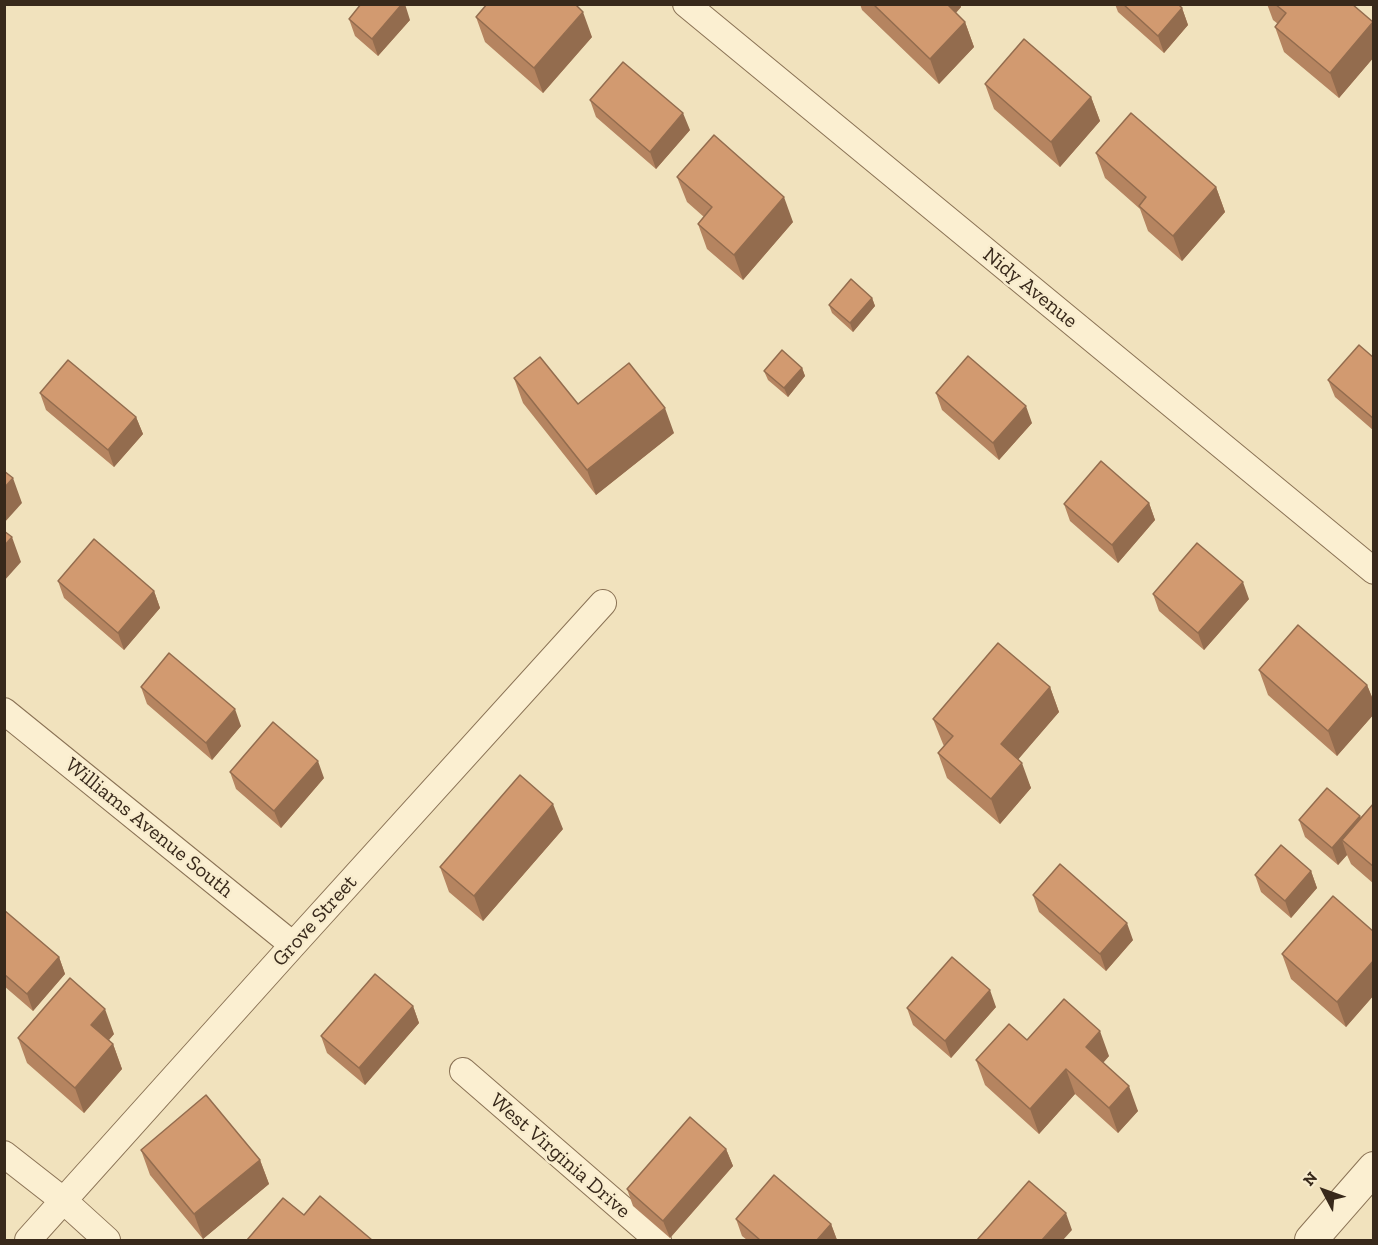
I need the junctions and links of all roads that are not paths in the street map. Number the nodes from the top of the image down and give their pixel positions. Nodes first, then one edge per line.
1 (686, 4) edge
2 (1374, 571) edge
3 (603, 603) dead end
4 (4, 711) edge
5 (292, 945) junction
6 (462, 1071) dead end
7 (4, 1154) edge
8 (1374, 1168) edge
9 (64, 1201) junction
10 (28, 1240) edge
11 (107, 1240) edge
12 (658, 1240) edge
13 (1311, 1240) edge

1 - 2 street, Nidy Avenue
3 - 5 street, Grove Street
4 - 5 street, Williams Avenue South
5 - 9 street, Grove Street
6 - 12 street, West Virginia Drive
7 - 9 street
8 - 13 street
9 - 10 street, Grove Street
9 - 11 street

